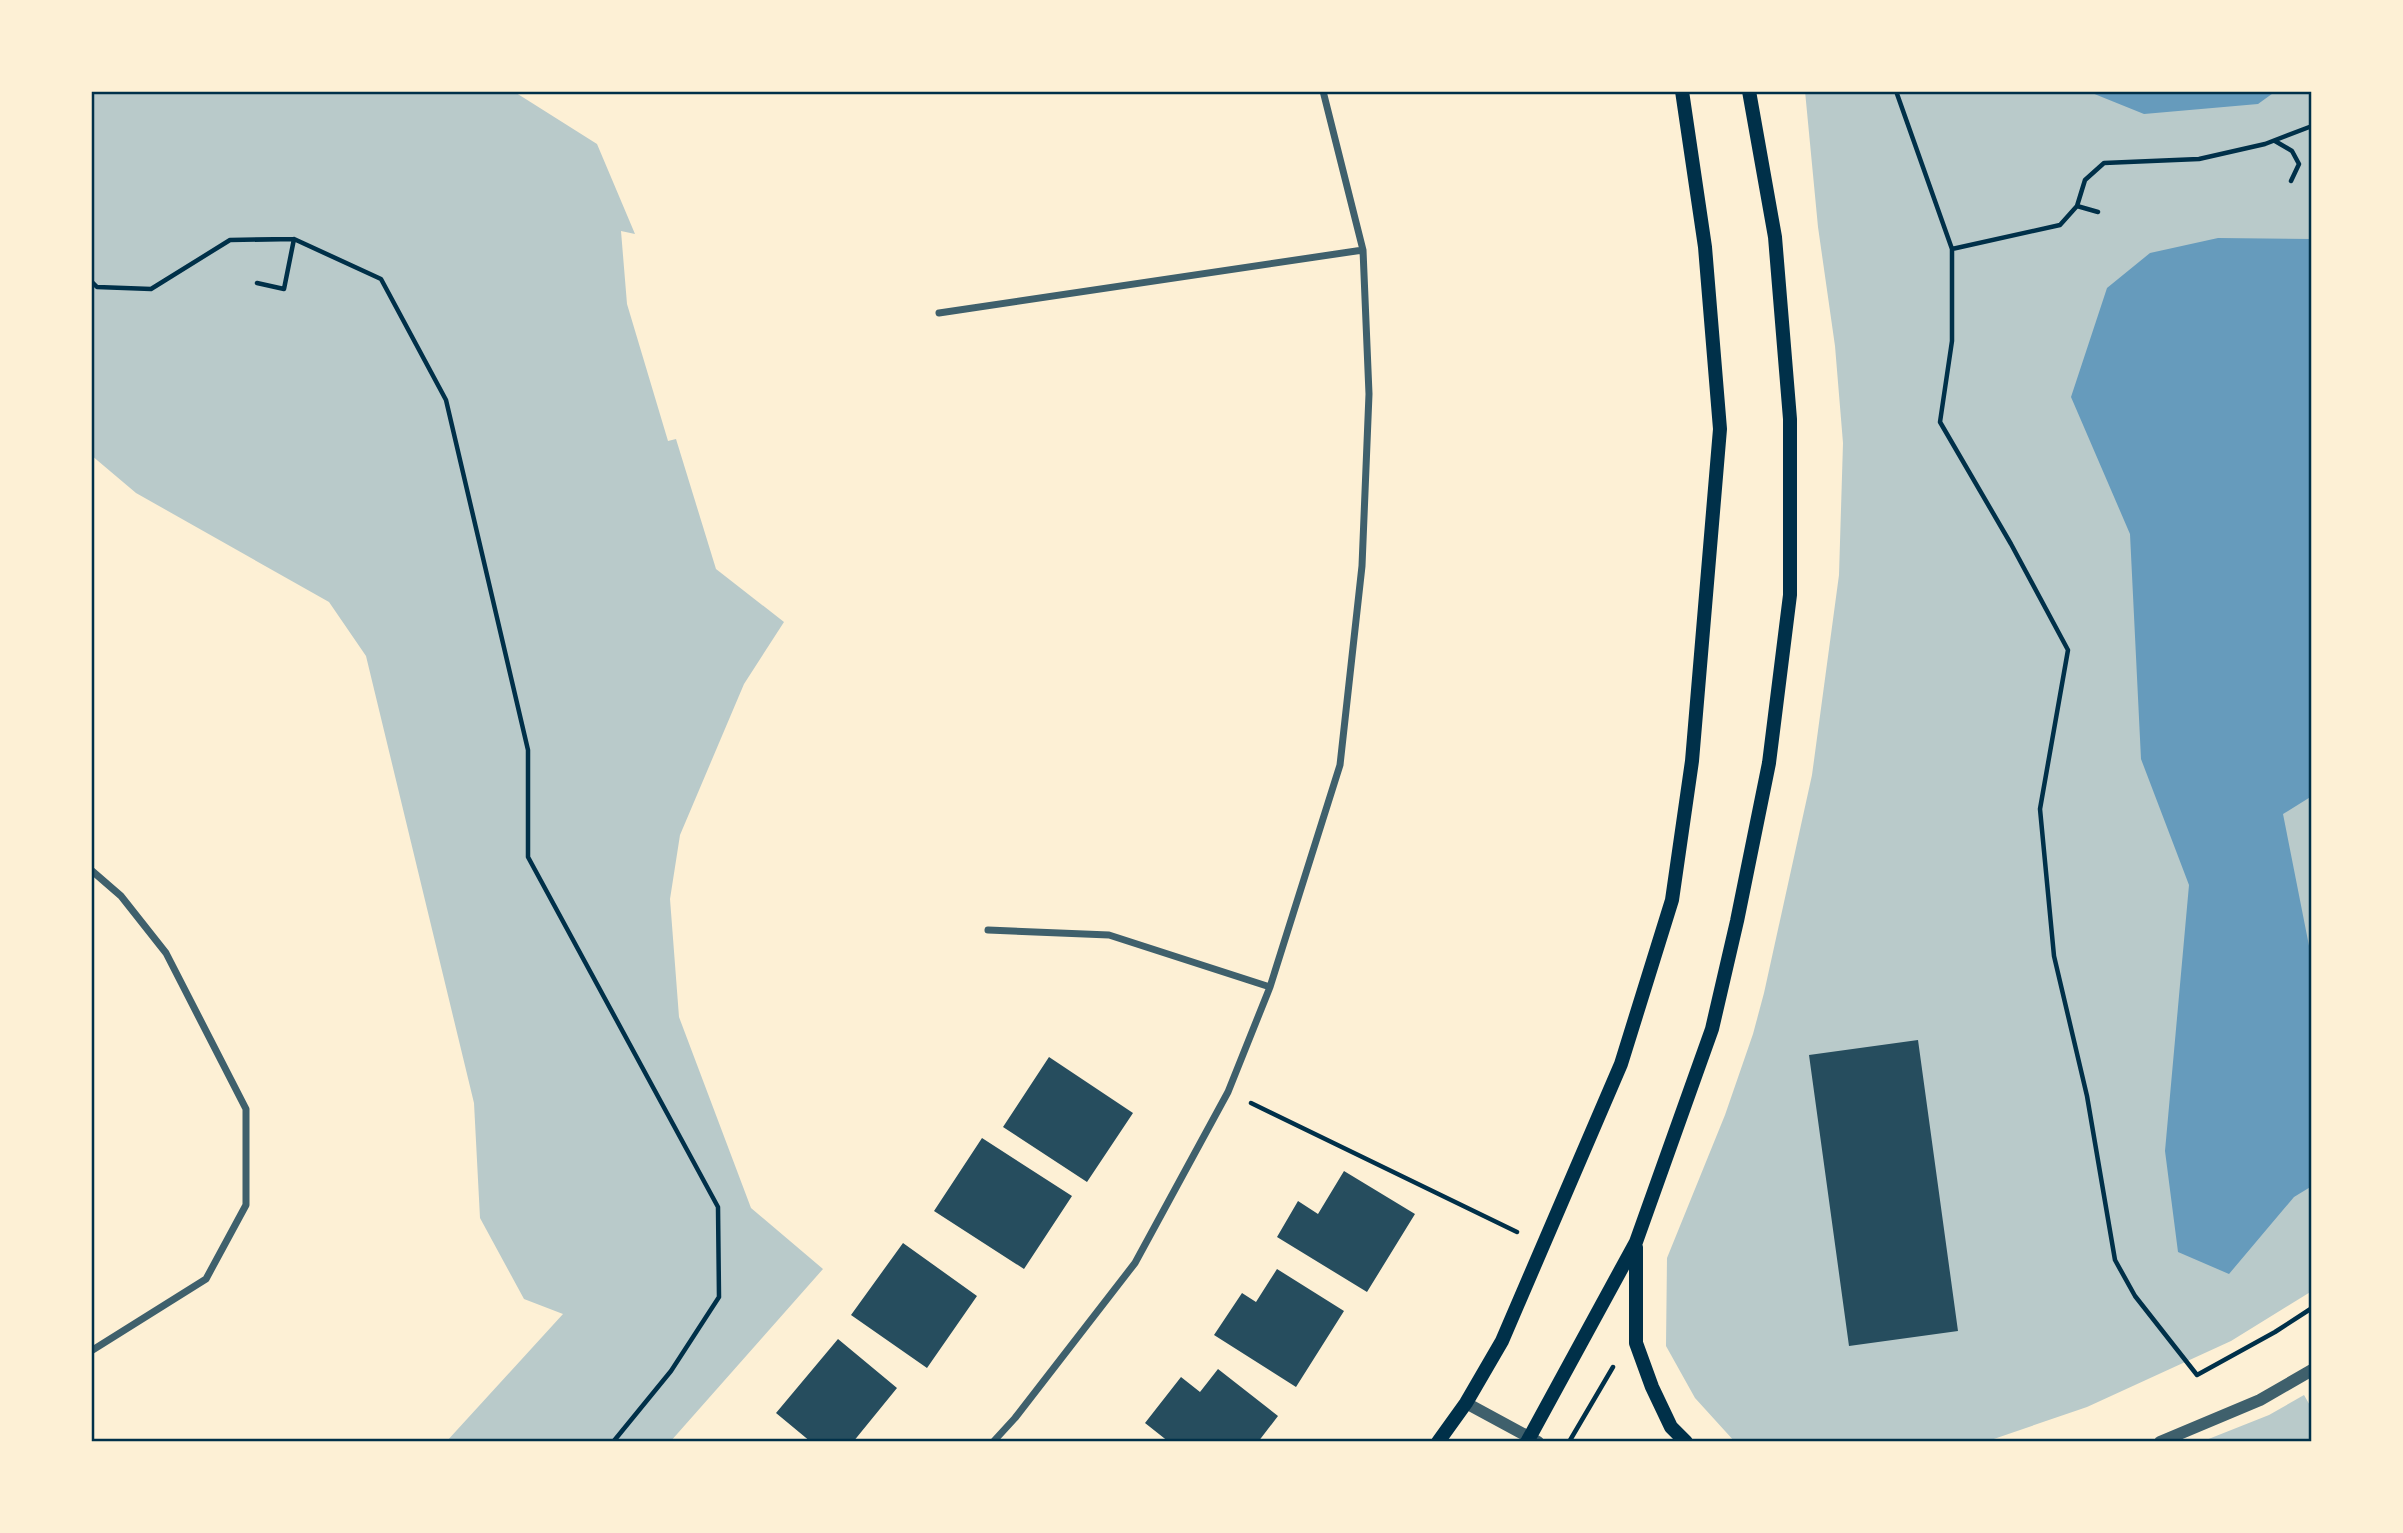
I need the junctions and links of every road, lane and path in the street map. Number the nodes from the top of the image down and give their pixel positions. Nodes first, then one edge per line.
1 (1323, 91) edge
2 (1682, 91) edge
3 (1749, 91) edge
4 (1896, 91) edge
5 (2312, 126) edge
6 (2274, 141) junction
7 (2291, 181) dead end
8 (2077, 206) junction
9 (2098, 212) dead end
10 (294, 239) junction
11 (1952, 249) junction
12 (1363, 250) junction
13 (91, 281) edge
14 (257, 283) dead end
15 (939, 313) dead end
16 (91, 870) edge
17 (988, 930) dead end
18 (1270, 987) junction
19 (1228, 1092) junction
20 (1517, 1232) dead end
21 (1636, 1242) junction
22 (2312, 1308) edge
23 (1636, 1343) junction
24 (91, 1351) edge
25 (2312, 1370) edge
26 (1466, 1403) junction
27 (1532, 1441) edge
28 (613, 1442) edge
29 (993, 1442) edge
30 (1438, 1442) edge
31 (1569, 1442) edge
32 (1686, 1442) edge
33 (2160, 1442) edge

1 - 12 street
2 - 26 main road
3 - 21 main road
4 - 11 path
5 - 6 path
6 - 7 path
6 - 8 path
8 - 9 path
8 - 11 path
10 - 13 path
10 - 14 path
10 - 28 path
11 - 22 path
12 - 15 street
12 - 18 street
16 - 24 street
17 - 18 street
18 - 19 street
19 - 20 path
19 - 29 street
21 - 23 main road
21 - 27 main road
23 - 31 path
23 - 32 main road
25 - 33 street
26 - 27 street
26 - 30 main road

